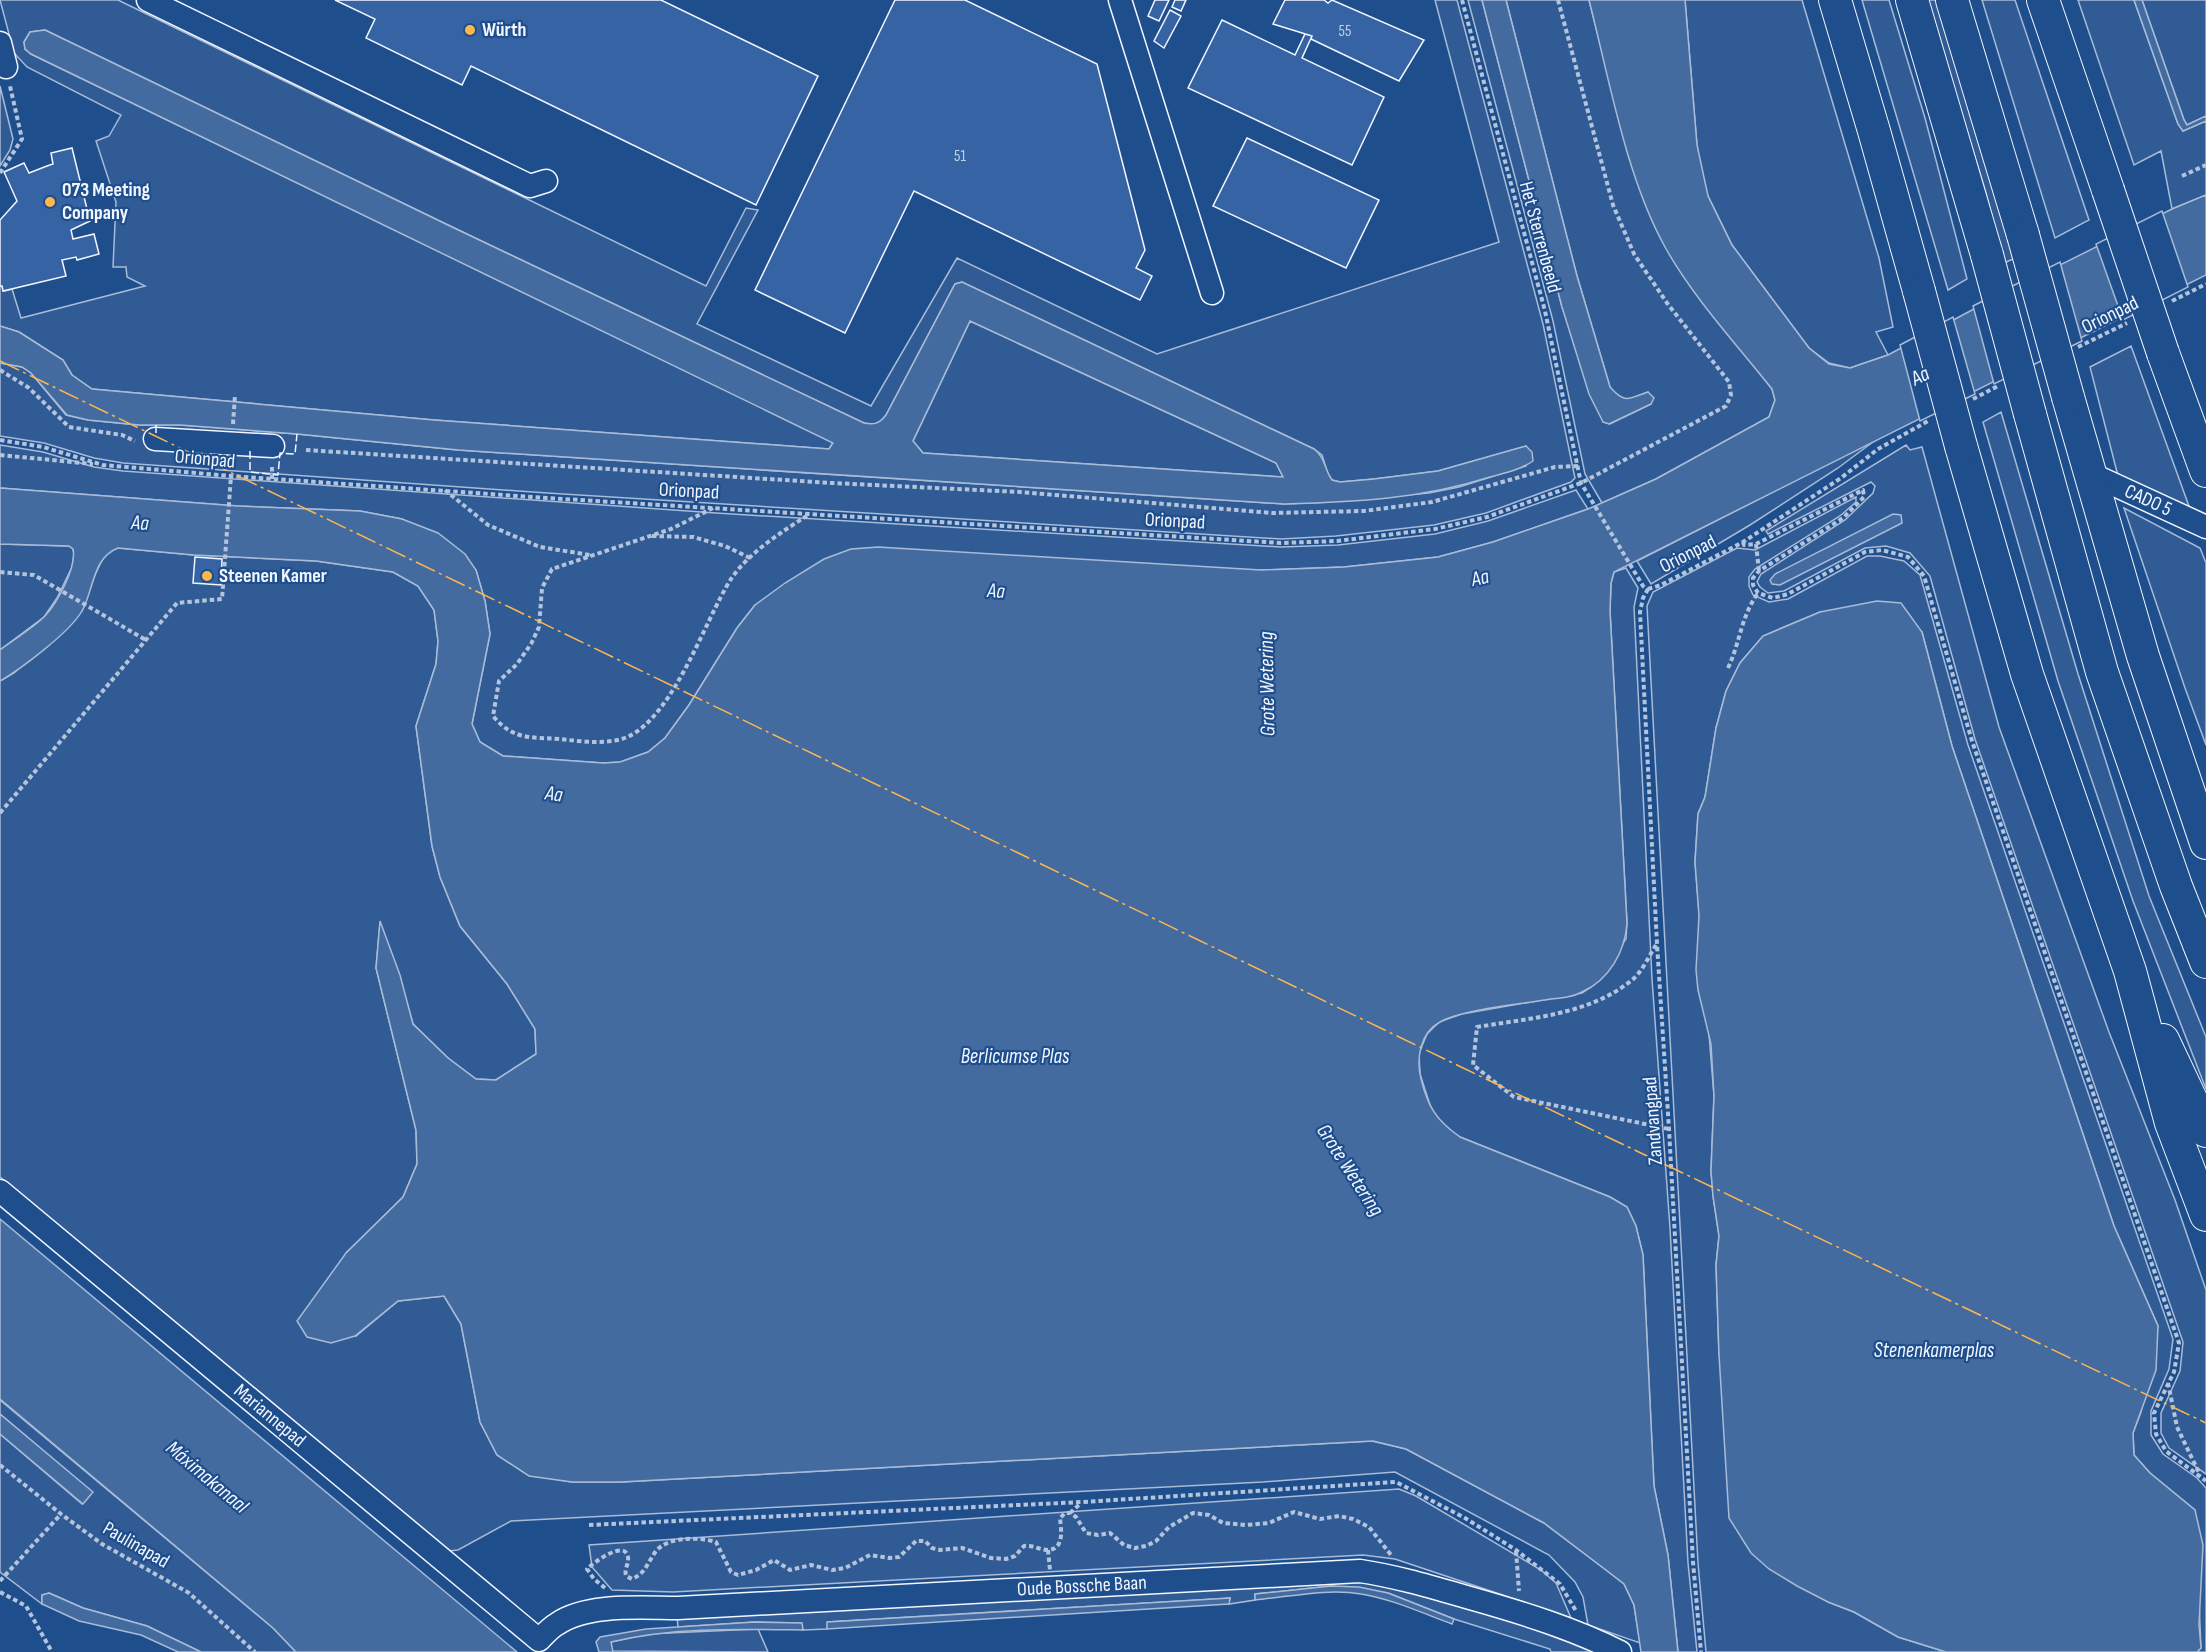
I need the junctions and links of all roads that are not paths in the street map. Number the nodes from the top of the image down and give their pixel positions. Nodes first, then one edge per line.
1 (148, 0) edge
2 (1120, 0) edge
3 (1835, 0) edge
4 (1912, 0) edge
5 (1952, 0) edge
6 (2043, 0) edge
7 (0, 43) edge
8 (6, 68) road end
9 (546, 181) dead end
10 (1212, 293) dead end
11 (273, 446) dead end
12 (150, 448) road end
13 (2206, 471) edge
14 (2091, 474) junction
15 (2206, 527) edge
16 (2206, 843) edge
17 (2206, 962) edge
18 (2130, 971) junction
19 (2206, 1131) edge
20 (0, 1191) edge
21 (2206, 1215) edge
22 (539, 1640) joint
23 (1620, 1652) edge

1 - 9 street
2 - 10 street
3 - 18 highway, bridge
4 - 17 highway, bridge
5 - 14 highway, bridge
6 - 13 highway, bridge
7 - 8 street
11 - 12 street
14 - 15 street, CADO 5
14 - 16 highway
18 - 19 highway
18 - 21 highway
20 - 22 street, Mariannepad
22 - 23 street, Oude Bossche Baan

